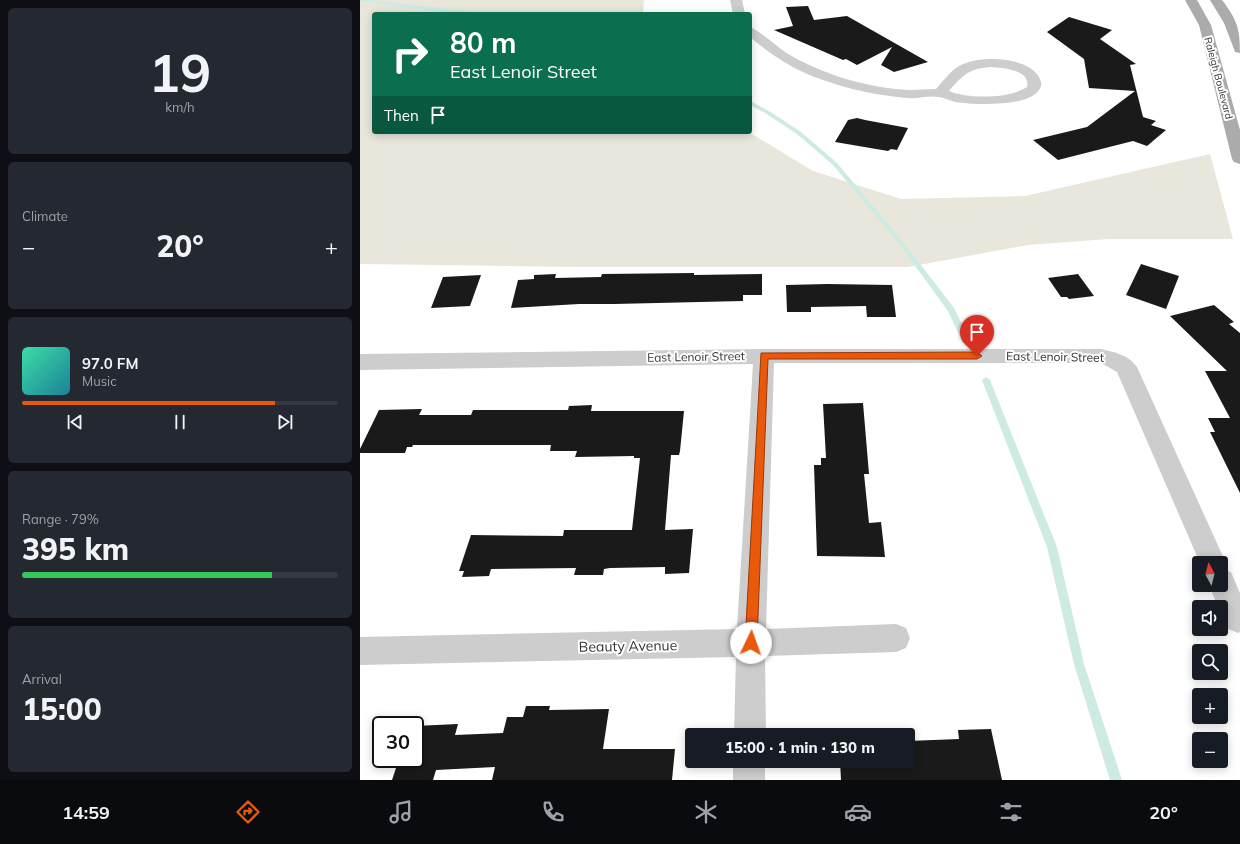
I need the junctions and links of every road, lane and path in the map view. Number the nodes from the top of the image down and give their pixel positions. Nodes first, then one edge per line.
1 (736, 0) edge
2 (1191, 0) edge
3 (1216, 0) edge
4 (739, 12) edge
5 (752, 33) edge
6 (1240, 49) edge
7 (940, 93) junction
8 (1240, 159) edge
9 (764, 356) junction
10 (360, 362) edge
11 (1210, 556) edge
12 (1226, 592) edge
13 (1238, 620) dead end
14 (896, 638) dead end
15 (751, 643) junction
16 (360, 652) edge
17 (750, 728) edge
18 (749, 768) edge
19 (749, 780) edge

1 - 4 street
2 - 8 main road, Raleigh Boulevard
3 - 6 main road
5 - 7 street
7 - 7 street
9 - 10 street, East Lenoir Street
9 - 11 street, East Lenoir Street
9 - 15 street
12 - 13 street
14 - 15 street, Beauty Avenue
15 - 16 street, Beauty Avenue
15 - 17 street
18 - 19 street

